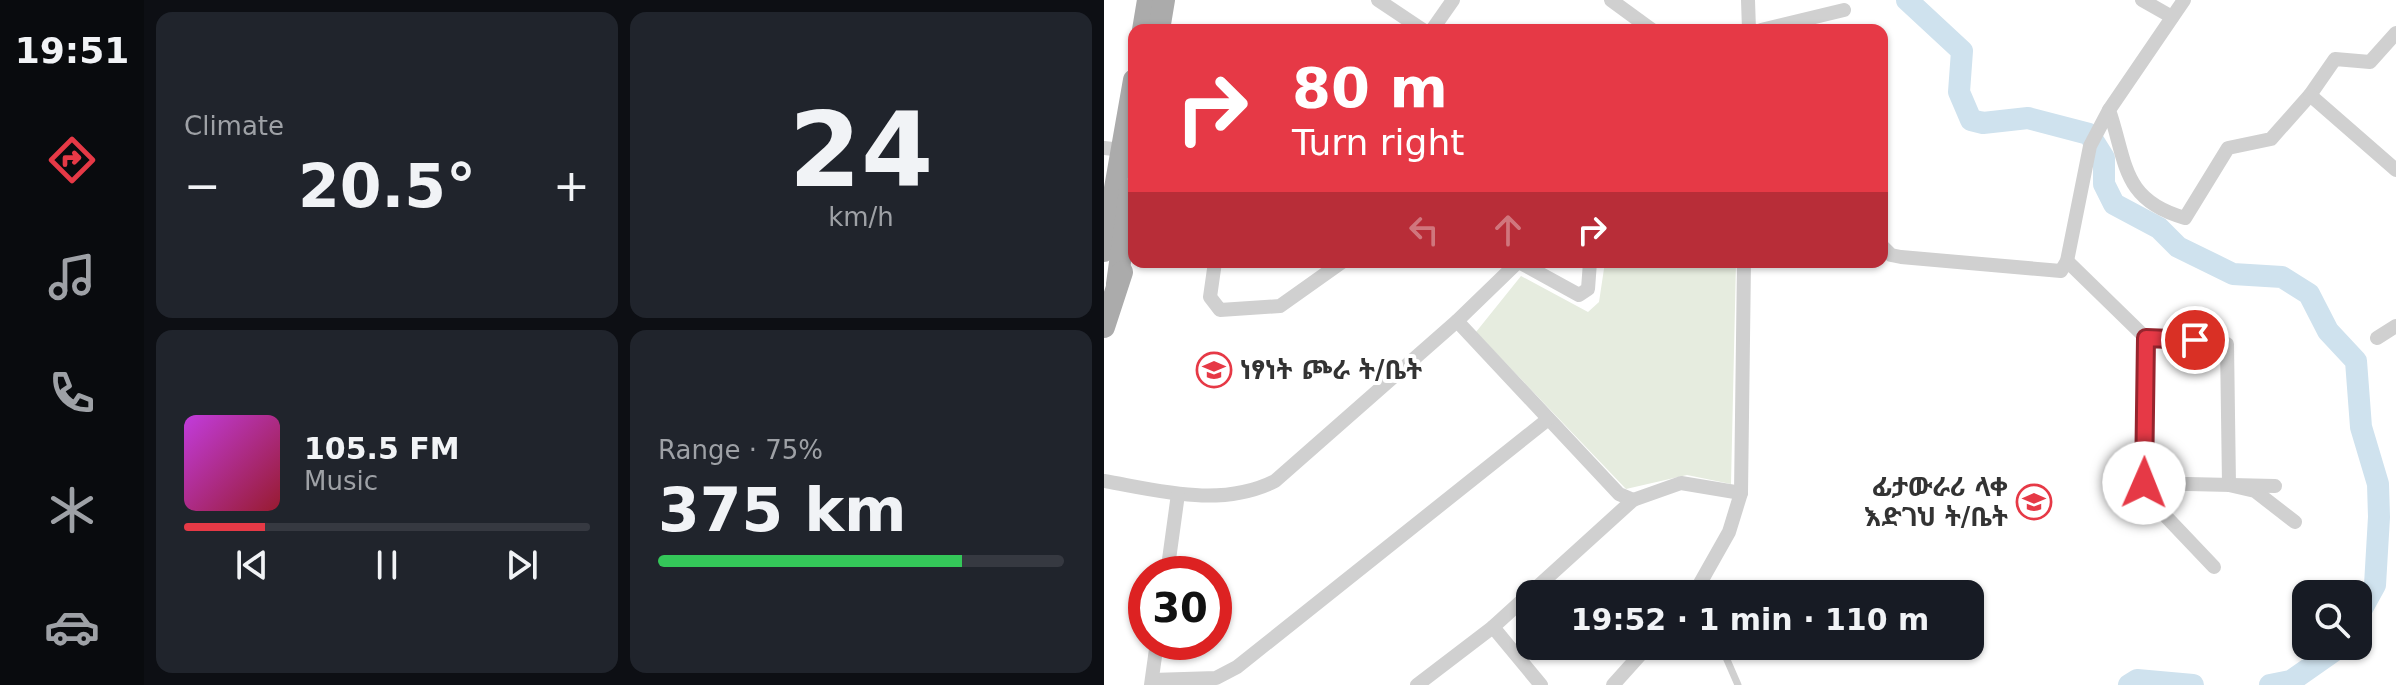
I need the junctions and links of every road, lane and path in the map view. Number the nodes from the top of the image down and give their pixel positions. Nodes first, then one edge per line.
1 (1148, 0) edge
2 (1164, 0) edge
3 (1180, 0) edge
4 (1378, 0) edge
5 (1453, 0) edge
6 (1611, 0) edge
7 (2142, 0) edge
8 (2184, 0) edge
9 (1750, 5) edge
10 (1844, 10) dead end
11 (2172, 17) junction
12 (1144, 24) edge
13 (1160, 24) edge
14 (1175, 24) edge
15 (1414, 24) edge
16 (1436, 24) edge
17 (1644, 24) edge
18 (1758, 24) edge
19 (1786, 24) edge
20 (2396, 33) edge
21 (2310, 95) junction
22 (1128, 112) edge
23 (2105, 116) junction
24 (1120, 155) edge
25 (2396, 170) edge
26 (1128, 249) edge
27 (1104, 251) edge
28 (1888, 252) edge
29 (2067, 261) junction
30 (1214, 268) edge
31 (1334, 268) edge
32 (1512, 268) edge
33 (1529, 268) edge
34 (1590, 268) edge
35 (1744, 268) edge
36 (1111, 276) edge
37 (1105, 316) edge
38 (1457, 321) junction
39 (2396, 326) edge
40 (2146, 338) junction
41 (2377, 338) dead end
42 (1547, 420) junction
43 (1104, 481) edge
44 (2144, 483) junction
45 (2229, 485) junction
46 (2275, 486) dead end
47 (1741, 493) junction
48 (1178, 494) junction
49 (1633, 500) junction
50 (2295, 522) dead end
51 (1169, 556) edge
52 (2214, 567) dead end
53 (1702, 580) edge
54 (1493, 627) junction
55 (1154, 660) edge
56 (1635, 660) edge
57 (1727, 660) edge
58 (1151, 682) edge
59 (1417, 685) edge
60 (1541, 685) edge
61 (1613, 685) edge
62 (1738, 685) edge

1 - 12 main road
2 - 13 main road
3 - 14 main road
4 - 15 street
5 - 16 street
6 - 17 street
7 - 11 street
8 - 11 street
9 - 18 street
10 - 19 street
11 - 23 street
20 - 21 street
21 - 23 street
21 - 25 street
22 - 24 main road
23 - 29 street
24 - 27 main road
24 - 36 main road
26 - 36 main road
28 - 29 street
29 - 40 street
30 - 31 street
32 - 38 street
33 - 34 street
35 - 47 street
36 - 37 main road
38 - 42 street
38 - 48 street
39 - 41 street
40 - 44 street
40 - 45 street
42 - 49 street
42 - 58 street
43 - 48 street
44 - 45 street
44 - 52 street
45 - 46 street
45 - 50 street
47 - 49 street
47 - 53 street
48 - 51 street
49 - 54 street
54 - 59 street
54 - 60 street
55 - 58 street
56 - 61 street
57 - 62 lane

